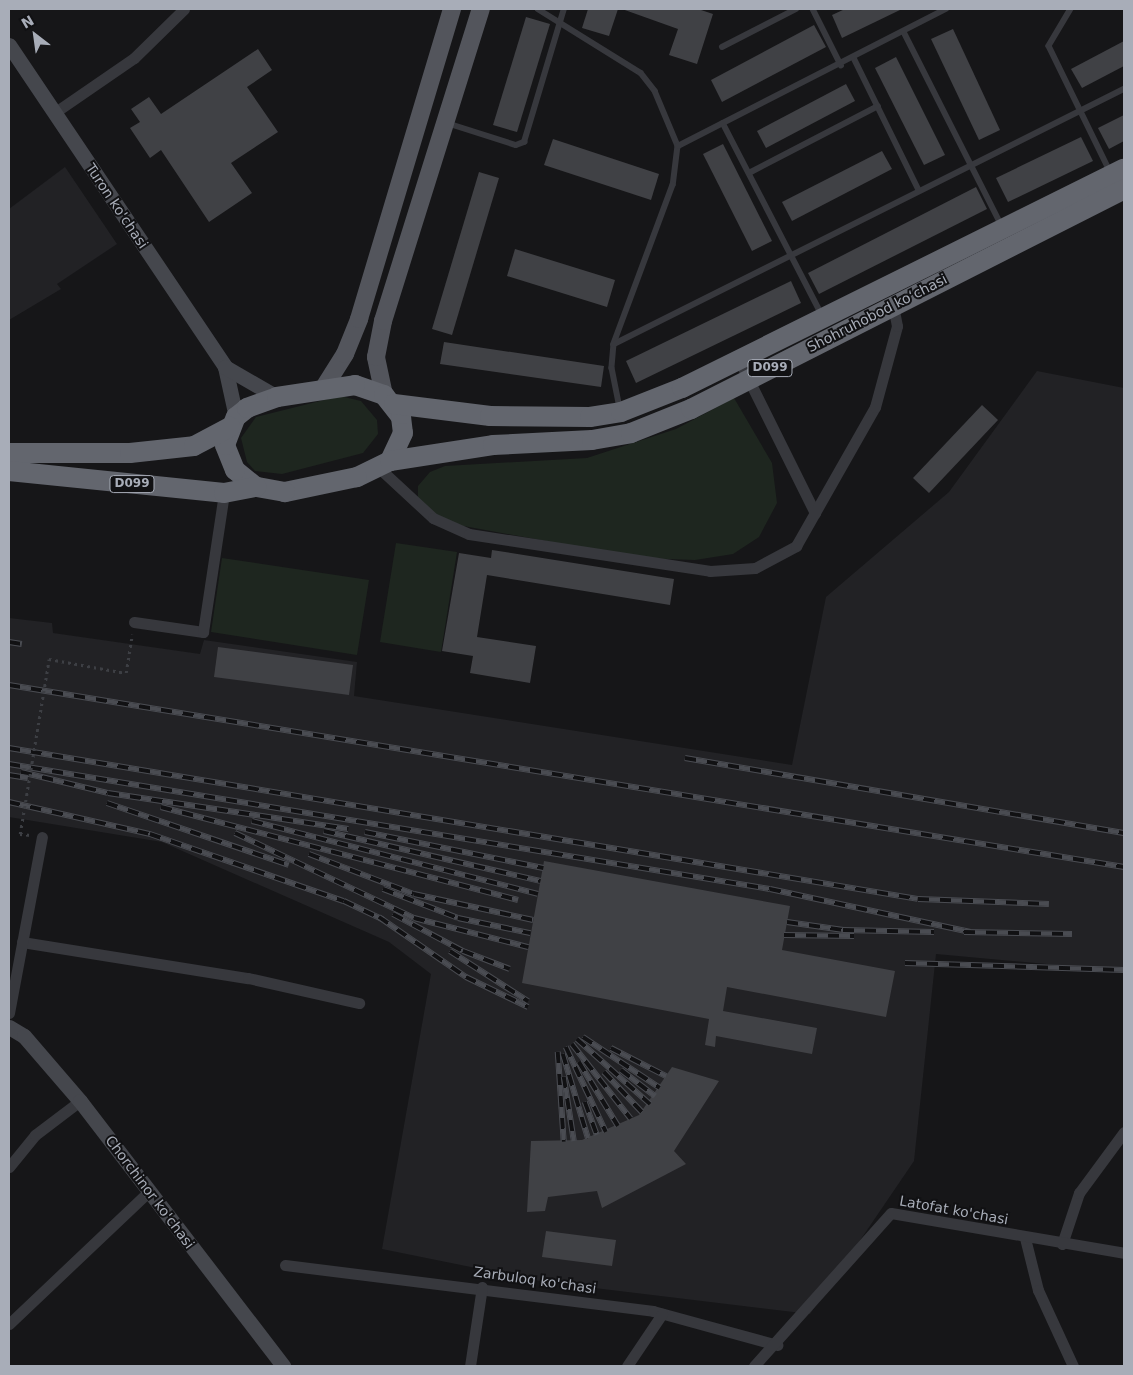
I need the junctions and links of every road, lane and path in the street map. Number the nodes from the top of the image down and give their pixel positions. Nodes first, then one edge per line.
1 (184, 9) edge
2 (452, 9) edge
3 (481, 9) edge
4 (538, 9) edge
5 (564, 9) edge
6 (796, 9) edge
7 (813, 9) edge
8 (946, 9) edge
9 (1071, 9) edge
10 (560, 21) junction
11 (904, 32) junction
12 (9, 45) edge
13 (722, 47) dead end
14 (854, 58) junction
15 (841, 65) junction
16 (1124, 89) edge
17 (878, 106) junction
18 (1080, 111) junction
19 (54, 112) junction
20 (445, 122) junction
21 (723, 123) junction
22 (678, 146) junction
23 (970, 166) junction
24 (749, 173) junction
25 (1120, 178) edge
26 (919, 190) junction
27 (1003, 228) junction
28 (791, 255) junction
29 (893, 305) junction
30 (824, 318) junction
31 (614, 344) junction
32 (739, 360) junction
33 (225, 367) junction
34 (747, 379) junction
35 (315, 390) junction
36 (277, 397) junction
37 (389, 400) junction
38 (621, 412) junction
39 (233, 422) junction
40 (9, 452) edge
41 (384, 464) junction
42 (9, 471) edge
43 (256, 487) junction
44 (224, 493) junction
45 (816, 513) junction
46 (134, 622) joint
47 (20, 834) dead end
48 (42, 837) dead end
49 (22, 942) junction
50 (359, 1003) dead end
51 (9, 1013) edge
52 (9, 1027) edge
53 (80, 1101) junction
54 (1124, 1132) edge
55 (9, 1167) edge
56 (149, 1191) junction
57 (1025, 1238) junction
58 (1062, 1244) junction
59 (1124, 1253) edge
60 (285, 1265) dead end
61 (482, 1288) junction
62 (662, 1314) junction
63 (9, 1324) edge
64 (777, 1345) junction
65 (283, 1366) edge
66 (470, 1366) edge
67 (627, 1366) edge
68 (754, 1366) edge
69 (1072, 1366) edge

1 - 19 street
2 - 35 main road
3 - 20 main road
4 - 10 lane
5 - 10 lane
6 - 13 lane
7 - 15 lane
8 - 11 lane
9 - 18 lane
10 - 20 lane
10 - 22 lane
11 - 14 lane
11 - 23 lane
12 - 19 main road, Turon ko'chasi
14 - 15 lane
14 - 17 lane
15 - 21 lane
16 - 18 lane
17 - 24 lane
17 - 26 lane
18 - 23 lane
18 - 25 lane
19 - 33 main road, Turon ko'chasi
20 - 37 main road
21 - 22 lane
21 - 24 lane
22 - 31 lane
23 - 26 lane
23 - 27 lane
24 - 28 lane
25 - 27 highway, Shohruhobod koʻchasi / D099
25 - 29 highway, Shohruhobod koʻchasi / D099
26 - 28 lane
27 - 30 highway, Shohruhobod koʻchasi / D099
28 - 30 lane
28 - 31 lane
29 - 34 highway, Shohruhobod koʻchasi / D099
29 - 45 street
30 - 32 highway, Shohruhobod koʻchasi / D099
31 - 38 lane
32 - 34 street
32 - 38 highway, Shohruhobod koʻchasi / D099
33 - 36 main road, Turon ko'chasi
33 - 39 main road, Turon ko'chasi
34 - 41 highway, Shohruhobod koʻchasi / D099
34 - 45 street
35 - 36 highway, D099
35 - 37 highway, D099
36 - 39 highway, D099
37 - 38 highway, Shohruhobod koʻchasi / D099
37 - 41 highway
39 - 40 highway, D099
39 - 43 highway
41 - 43 highway, D099
41 - 45 street
42 - 44 highway, D099
43 - 44 highway, D099
44 - 46 street
46 - 47 path, bridge
48 - 49 street
49 - 50 street
49 - 51 street
52 - 53 main road, Chorchinor ko'chasi
53 - 55 street
53 - 56 main road, Chorchinor ko'chasi
54 - 58 street
56 - 63 street
56 - 65 main road, Chorchinor ko'chasi
57 - 58 street, Latofat ko'chasi
57 - 64 street, Latofat ko'chasi
57 - 69 street
58 - 59 street, Latofat ko'chasi
60 - 61 street, Zarbuloq ko'chasi
61 - 62 street, Zarbuloq ko'chasi
61 - 66 street
62 - 64 street, Zarbuloq ko'chasi
62 - 67 street
64 - 68 street

